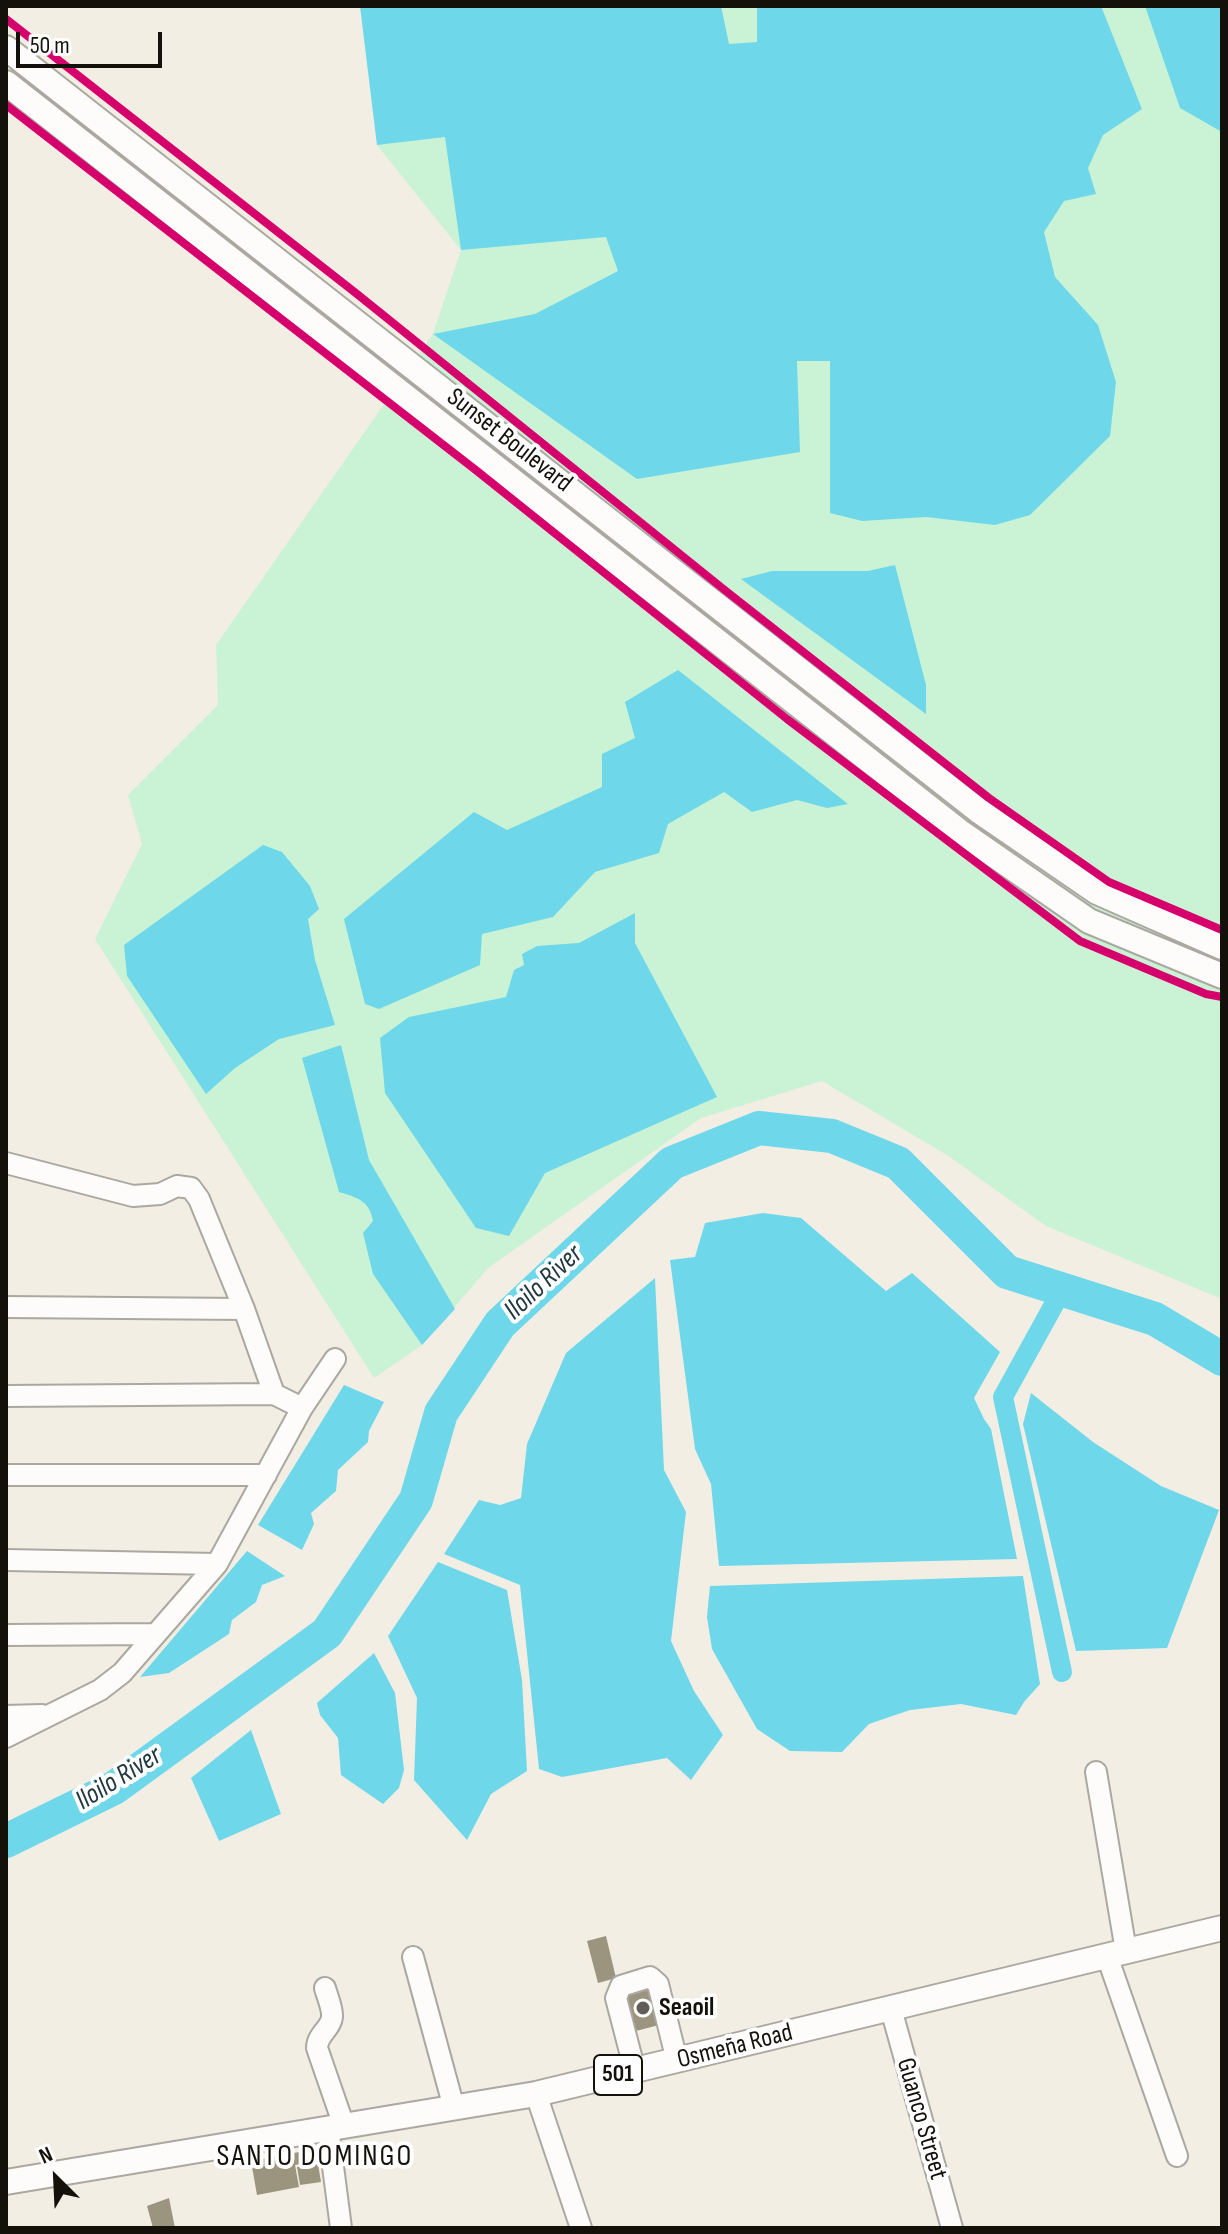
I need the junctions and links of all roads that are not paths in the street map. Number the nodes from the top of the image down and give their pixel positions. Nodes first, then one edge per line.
1 (6, 48) edge
2 (6, 83) edge
3 (921, 765) junction
4 (904, 787) junction
5 (1222, 947) edge
6 (1222, 976) edge
7 (6, 1163) edge
8 (6, 1307) edge
9 (244, 1309) junction
10 (335, 1359) dead end
11 (274, 1394) junction
12 (6, 1396) edge
13 (302, 1408) junction
14 (6, 1475) edge
15 (266, 1475) junction
16 (6, 1560) edge
17 (217, 1564) junction
18 (155, 1634) junction
19 (6, 1635) edge
20 (51, 1715) junction
21 (6, 1716) edge
22 (6, 1737) edge
23 (1096, 1772) dead end
24 (1222, 1928) edge
25 (1117, 1954) junction
26 (413, 1957) dead end
27 (325, 1988) dead end
28 (891, 2009) junction
29 (677, 2061) junction
30 (635, 2071) junction
31 (536, 2094) junction
32 (454, 2108) junction
33 (336, 2127) junction
34 (1177, 2156) dead end
35 (6, 2182) edge
36 (341, 2228) edge
37 (581, 2228) edge
38 (952, 2228) edge

1 - 3 main road, Sunset Boulevard
2 - 4 main road, Sunset Boulevard
3 - 4 main road
3 - 5 main road, Sunset Boulevard
4 - 6 main road, Sunset Boulevard
7 - 9 street
8 - 9 street
9 - 11 street
10 - 13 street
11 - 12 street
11 - 13 street
13 - 15 street
14 - 15 street
15 - 17 street
16 - 17 street
17 - 18 street
18 - 19 street
18 - 20 street
20 - 21 street
20 - 22 street
23 - 25 street
24 - 25 main road, Osmeña Road / 501
25 - 28 main road, Osmeña Road / 501
25 - 34 street
26 - 32 street
27 - 33 street
28 - 29 main road, Osmeña Road / 501
28 - 38 street, Guanco Street
29 - 30 main road, Osmeña Road / 501
29 - 30 street
30 - 31 main road, Osmeña Road / 501
31 - 32 main road, Osmeña Road / 501
31 - 37 street
32 - 33 main road, Osmeña Road / 501
33 - 35 main road, Osmeña Road / 501
33 - 36 street

